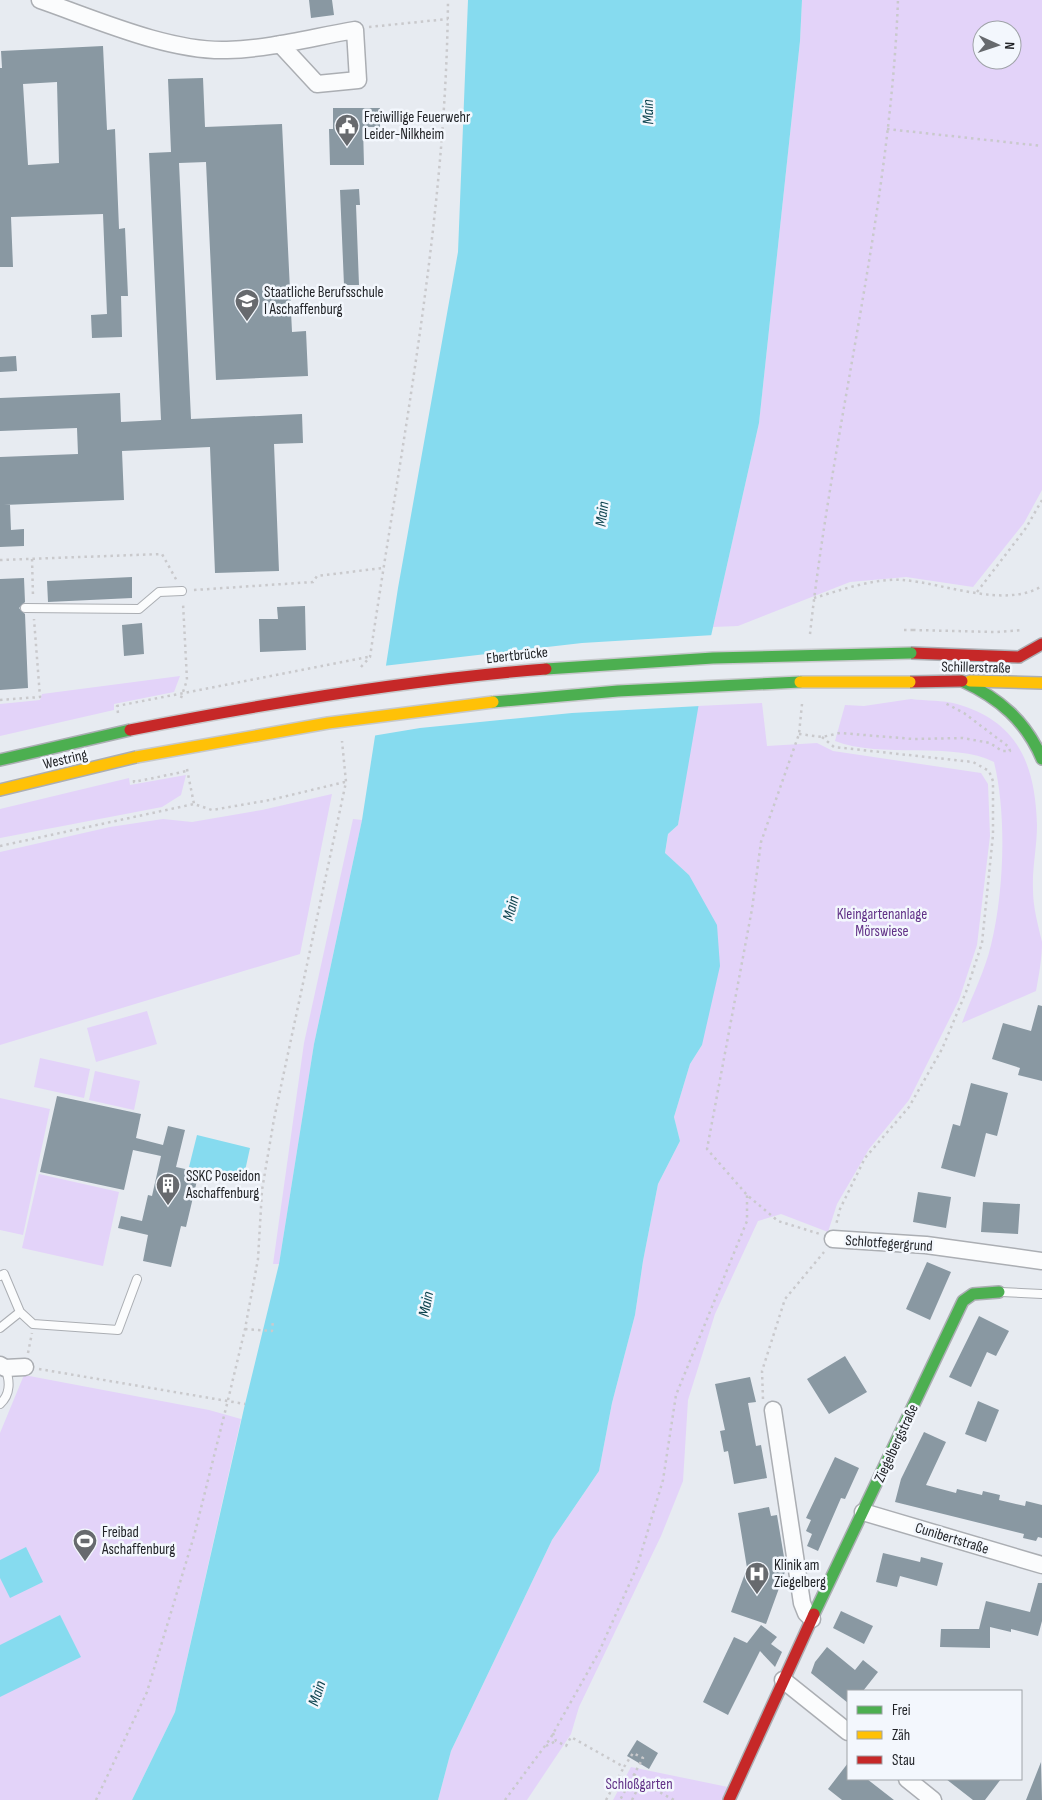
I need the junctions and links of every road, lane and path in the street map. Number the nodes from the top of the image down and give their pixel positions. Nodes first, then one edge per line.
1 (40, 0) edge
2 (448, 0) edge
3 (898, 0) edge
4 (448, 19) junction
5 (355, 30) junction
6 (280, 44) junction
7 (886, 129) junction
8 (1042, 146) edge
9 (1042, 500) edge
10 (32, 559) junction
11 (0, 560) edge
12 (383, 568) junction
13 (1042, 586) edge
14 (182, 591) junction
15 (977, 592) junction
16 (814, 598) junction
17 (29, 608) junction
18 (912, 630) dead end
19 (1028, 630) dead end
20 (809, 637) dead end
21 (1042, 644) edge
22 (911, 653) joint
23 (370, 657) junction
24 (1019, 657) junction
25 (1042, 658) edge
26 (359, 670) dead end
27 (962, 681) junction
28 (1042, 683) edge
29 (181, 694) junction
30 (803, 695) dead end
31 (0, 700) edge
32 (943, 702) dead end
33 (182, 704) dead end
34 (117, 706) dead end
35 (130, 730) joint
36 (799, 734) junction
37 (342, 737) dead end
38 (822, 737) junction
39 (136, 757) joint
40 (1042, 759) edge
41 (0, 760) edge
42 (186, 762) dead end
43 (187, 771) junction
44 (134, 782) dead end
45 (346, 782) junction
46 (0, 790) edge
47 (194, 804) junction
48 (0, 846) edge
49 (747, 1195) junction
50 (833, 1239) junction
51 (1042, 1261) edge
52 (1, 1273) edge
53 (137, 1279) dead end
54 (999, 1292) joint
55 (1042, 1294) edge
56 (20, 1312) junction
57 (273, 1320) dead end
58 (33, 1324) junction
59 (0, 1328) edge
60 (245, 1329) junction
61 (2, 1366) edge
62 (26, 1367) junction
63 (228, 1400) junction
64 (0, 1404) edge
65 (244, 1404) dead end
66 (768, 1409) joint
67 (863, 1512) junction
68 (1042, 1565) edge
69 (812, 1619) junction
70 (783, 1680) junction
71 (847, 1731) edge
72 (553, 1733) junction
73 (556, 1741) junction
74 (546, 1746) junction
75 (624, 1767) junction
76 (634, 1774) junction
77 (908, 1780) edge
78 (641, 1782) junction
79 (96, 1800) edge
80 (505, 1800) edge
81 (606, 1800) edge
82 (620, 1800) edge
83 (632, 1800) edge
84 (674, 1800) edge
85 (729, 1800) edge
86 (933, 1800) edge

1 - 6 street
2 - 4 path
3 - 7 path
4 - 5 path
4 - 12 path
5 - 6 street
5 - 6 street
7 - 8 path
7 - 16 path
9 - 15 path
10 - 11 path
10 - 14 path
10 - 17 path
12 - 14 path
12 - 23 path
13 - 15 path
14 - 17 lane
14 - 29 path
15 - 16 path
16 - 20 path
17 - 31 path
18 - 19 path
21 - 24 main road
22 - 24 main road, Schillerstraße
22 - 35 main road, Ebertbrücke, bridge
23 - 26 path
23 - 29 path
24 - 25 main road, Schillerstraße
27 - 28 main road, Schillerstraße
27 - 39 main road, Schillerstraße, bridge
27 - 40 main road
29 - 33 path
29 - 34 path
30 - 36 path
32 - 38 path
35 - 41 main road, Westring
36 - 38 path
36 - 49 path, Schlotfegergrund
37 - 45 path
38 - 50 path
39 - 46 main road, Westring
42 - 43 path
43 - 44 path
43 - 47 path
45 - 47 path
45 - 60 path
47 - 48 path
49 - 50 path, Schlotfegergrund
49 - 72 path
50 - 51 street, Schlotfegergrund
50 - 66 path
52 - 56 lane
53 - 58 lane
54 - 55 lane
54 - 67 main road, Ziegelbergstraße
56 - 58 lane
56 - 59 lane
57 - 60 path
58 - 62 path
60 - 63 path
61 - 62 street
61 - 64 lane
62 - 63 path
63 - 65 path
63 - 79 path
66 - 69 street
67 - 68 street, Cunibertstraße
67 - 69 main road, Ziegelbergstraße
69 - 70 main road, Ziegelbergstraße
70 - 71 street
70 - 85 main road, Ziegelbergstraße
72 - 73 path
72 - 74 path
73 - 74 path
73 - 75 path
74 - 80 path
75 - 76 path
75 - 81 path
76 - 78 path
76 - 82 path
77 - 86 street
78 - 83 path
78 - 84 path

